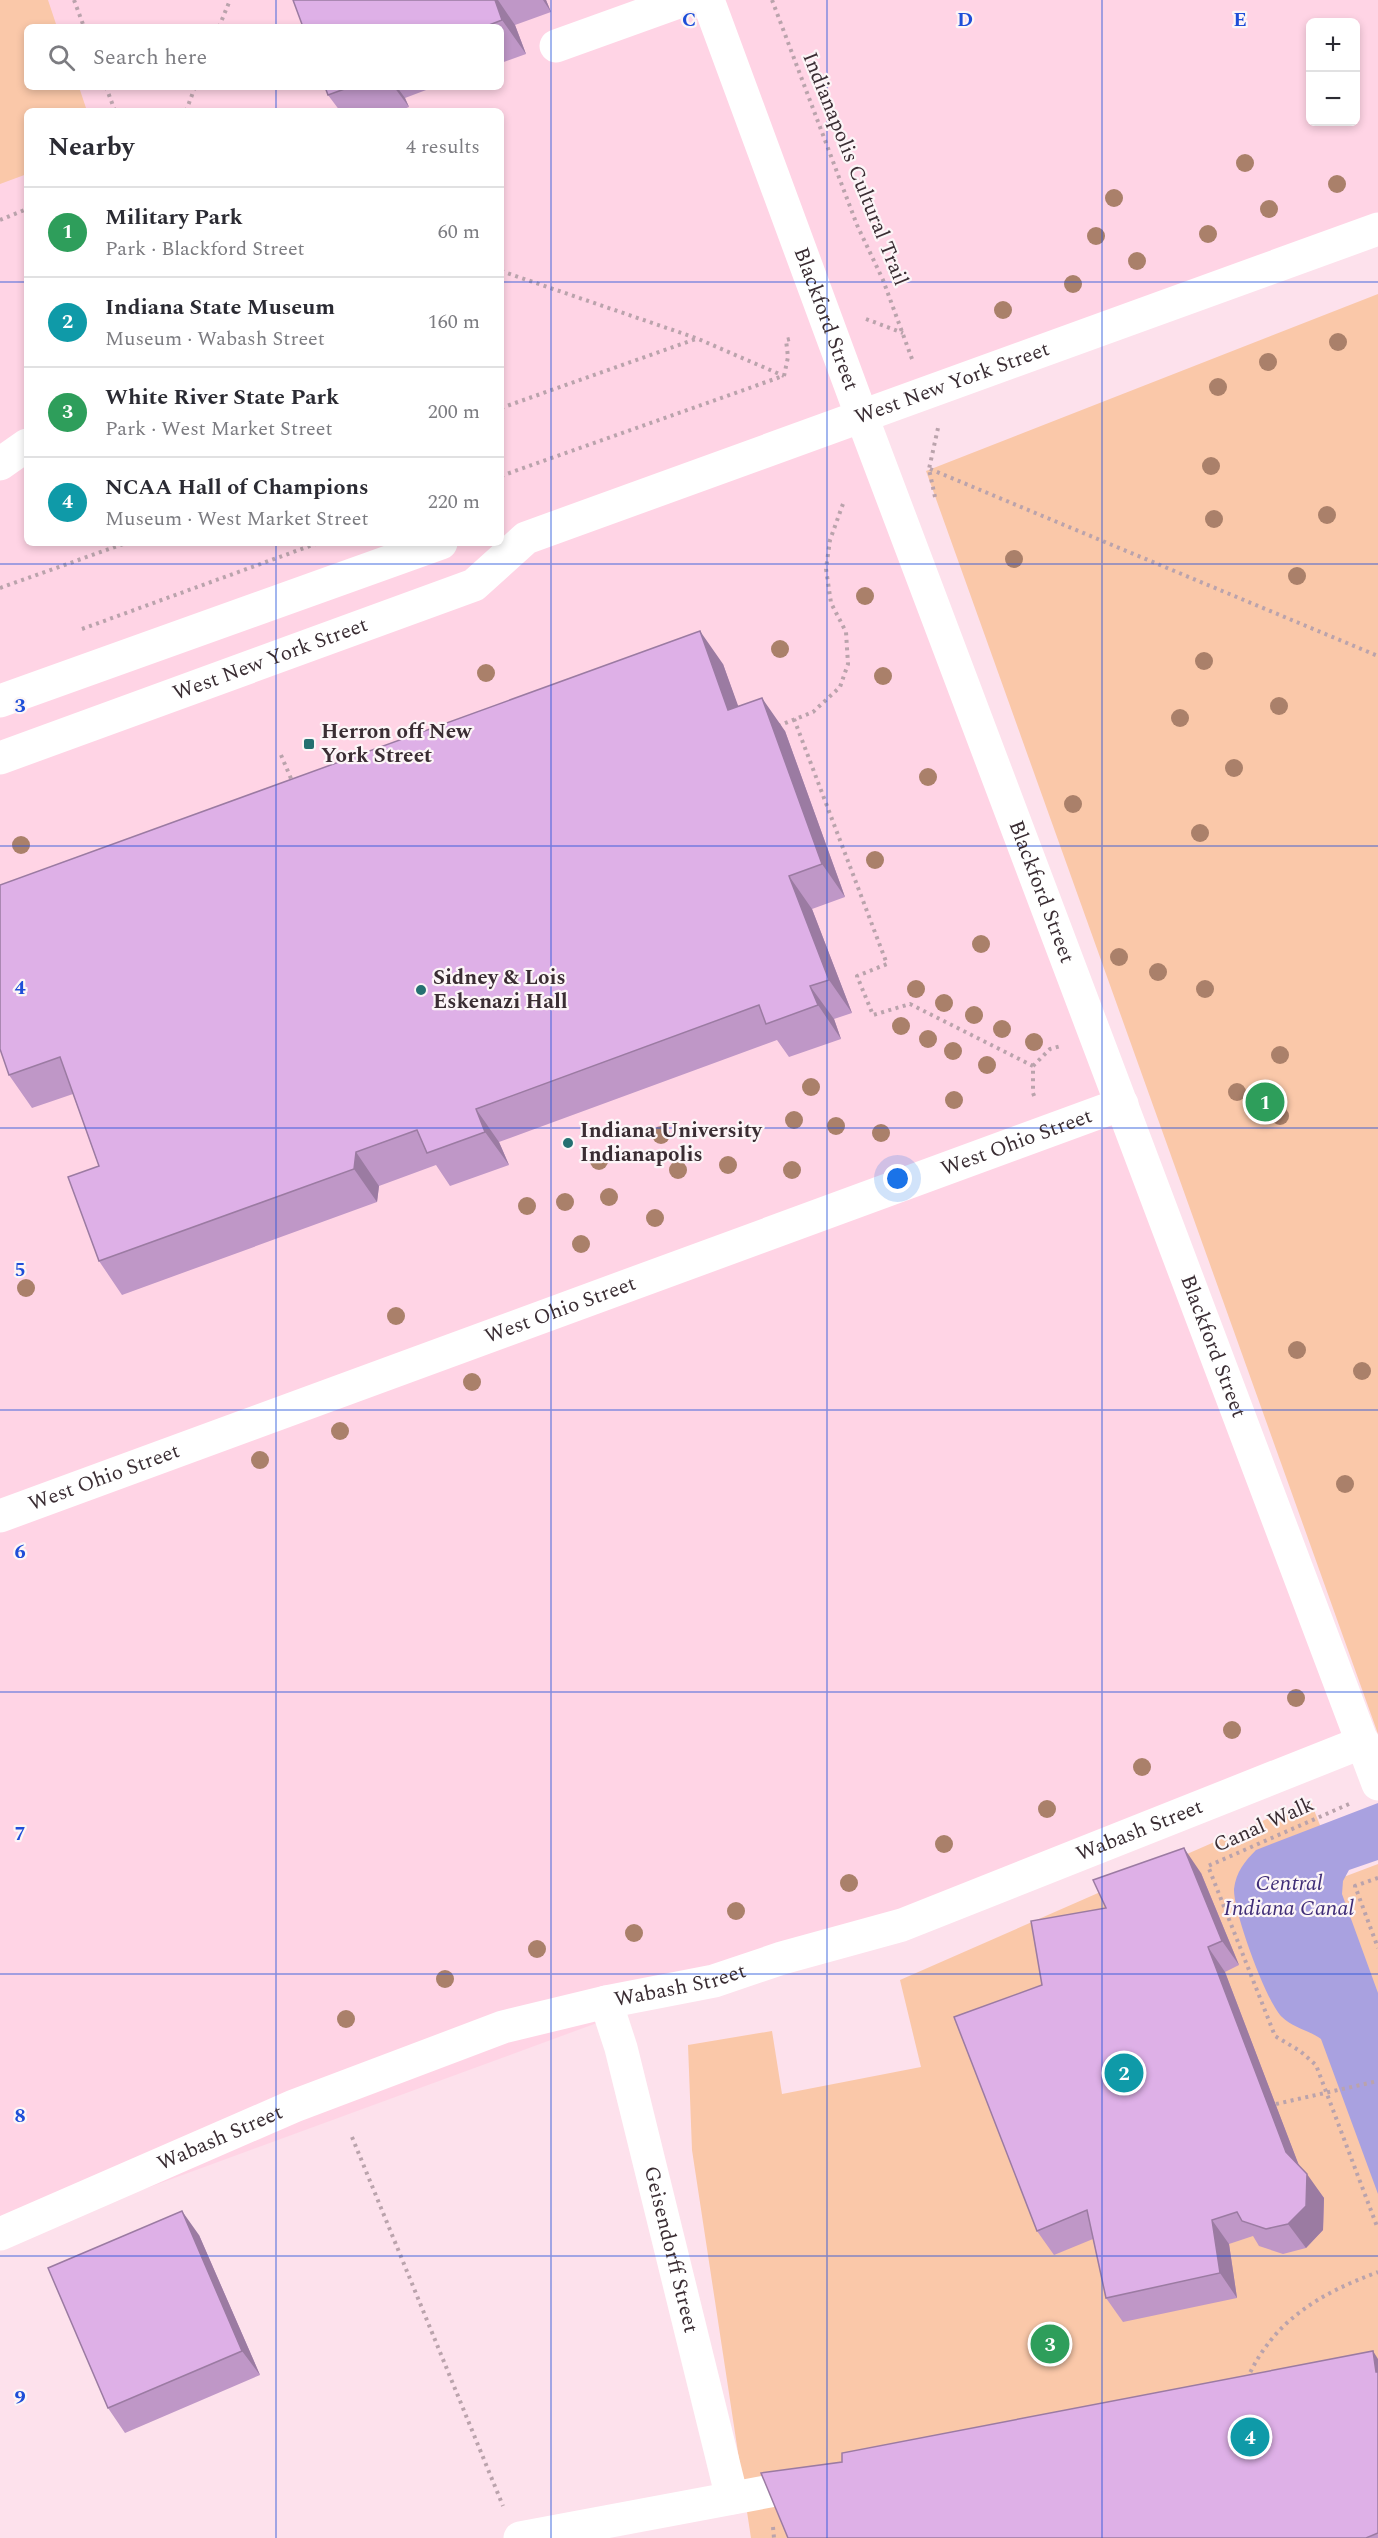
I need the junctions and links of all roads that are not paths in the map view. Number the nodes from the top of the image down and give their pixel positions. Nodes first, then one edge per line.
1 (684, 0) edge
2 (708, 0) edge
3 (556, 46) dead end
4 (1378, 230) edge
5 (862, 417) junction
6 (24, 447) edge
7 (0, 464) edge
8 (514, 536) edge
9 (433, 546) edge
10 (0, 701) edge
11 (0, 758) edge
12 (1122, 1104) junction
13 (0, 1516) edge
14 (1363, 1742) junction
15 (1365, 1793) edge
16 (606, 2002) junction
17 (0, 2234) edge
18 (840, 2478) edge
19 (732, 2498) junction
20 (513, 2526) edge

1 - 3 street
2 - 5 street, Blackford Street
4 - 5 street, West New York Street
5 - 8 street, West New York Street
5 - 12 street, Blackford Street
6 - 7 street
8 - 11 street, West New York Street
9 - 10 street
12 - 13 street, West Ohio Street
12 - 14 street, Blackford Street
14 - 15 street, Blackford Street
14 - 16 street, Wabash Street
16 - 17 street, Wabash Street
16 - 19 street, Geisendorff Street
18 - 19 street
19 - 20 street

